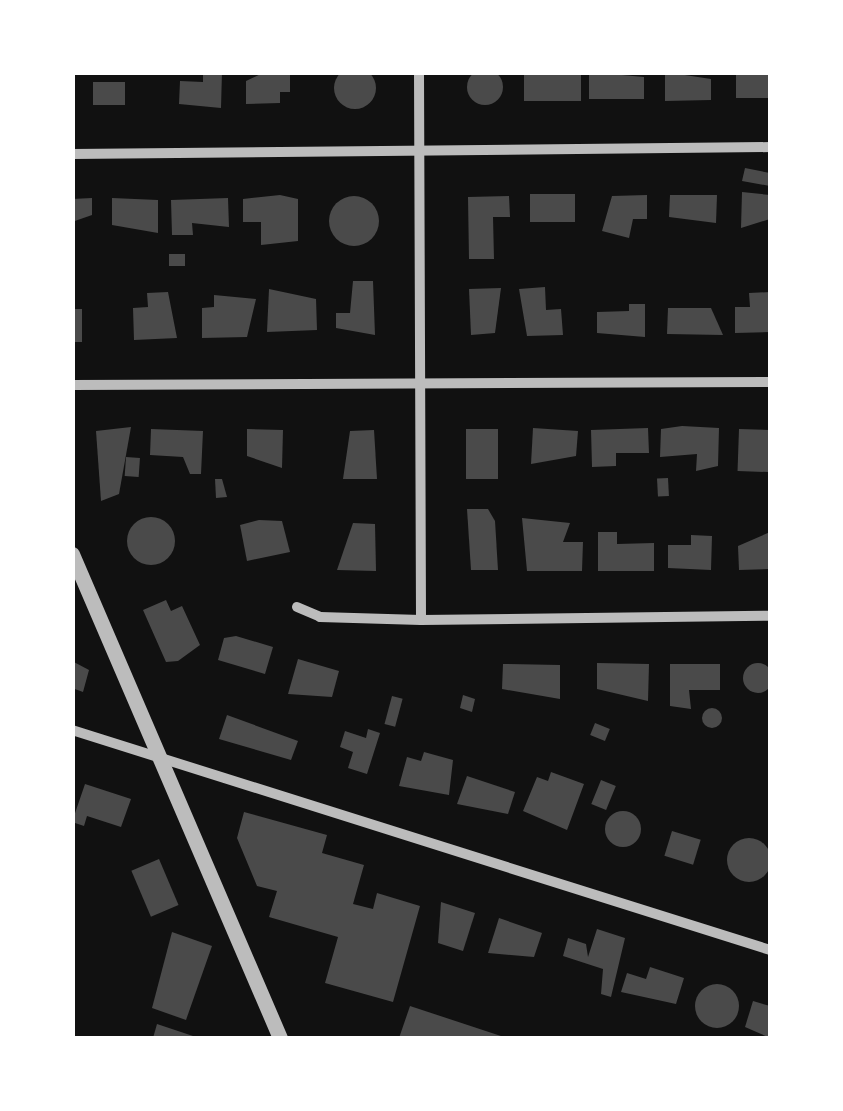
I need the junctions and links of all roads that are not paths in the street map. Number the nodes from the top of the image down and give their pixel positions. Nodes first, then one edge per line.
1 (419, 72) edge
2 (770, 147) edge
3 (420, 152) junction
4 (72, 154) edge
5 (770, 382) edge
6 (422, 383) junction
7 (72, 385) edge
8 (72, 554) edge
9 (297, 607) dead end
10 (770, 616) edge
11 (422, 620) junction
12 (72, 730) edge
13 (164, 758) junction
14 (770, 950) edge
15 (280, 1038) edge

1 - 3 street
2 - 3 street
3 - 4 street
3 - 6 street
5 - 6 street
6 - 7 street
6 - 11 street
8 - 13 street
9 - 11 street
10 - 11 street
12 - 13 street
13 - 14 street
13 - 15 street

